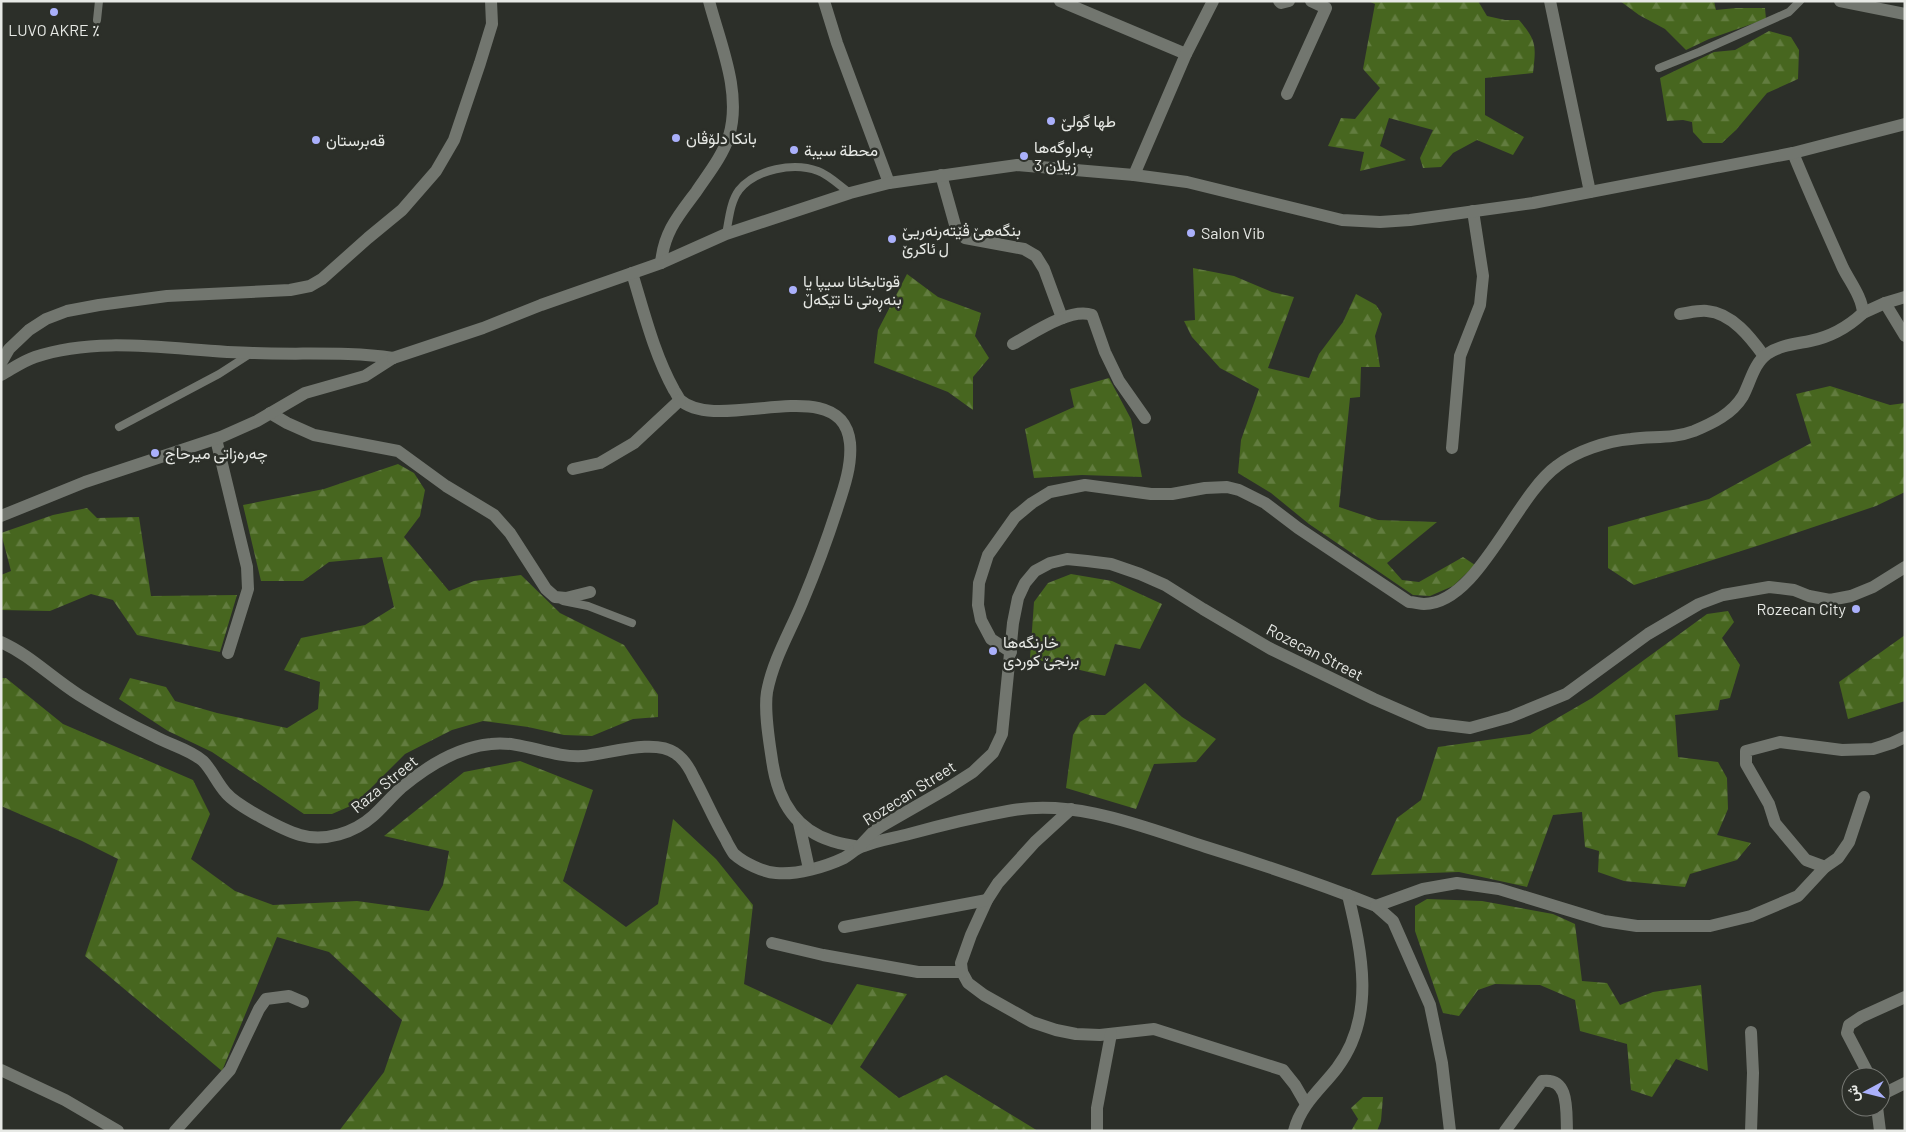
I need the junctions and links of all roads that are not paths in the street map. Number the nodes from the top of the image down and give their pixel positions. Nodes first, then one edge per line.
1 (99, 1) edge
2 (491, 1) edge
3 (708, 1) edge
4 (824, 1) edge
5 (1060, 1) edge
6 (1213, 1) edge
7 (1279, 1) edge
8 (1289, 1) edge
9 (1311, 1) edge
10 (1550, 1) edge
11 (1800, 1) edge
12 (1840, 1) edge
13 (1905, 14) edge
14 (97, 20) dead end
15 (1186, 54) junction
16 (1659, 68) dead end
17 (1287, 94) dead end
18 (1905, 124) edge
19 (1793, 153) junction
20 (941, 175) junction
21 (1134, 175) junction
22 (889, 183) junction
23 (850, 192) junction
24 (1590, 192) junction
25 (1472, 211) junction
26 (726, 234) junction
27 (661, 263) junction
28 (632, 273) junction
29 (1905, 297) edge
30 (1885, 304) junction
31 (1863, 313) junction
32 (1680, 314) dead end
33 (1062, 318) junction
34 (1905, 336) edge
35 (1013, 344) dead end
36 (252, 353) junction
37 (1764, 356) junction
38 (393, 358) junction
39 (1, 363) edge
40 (1, 375) edge
41 (680, 400) junction
42 (270, 413) junction
43 (1145, 418) dead end
44 (119, 427) dead end
45 (216, 438) junction
46 (1452, 448) dead end
47 (573, 469) dead end
48 (1, 516) edge
49 (1905, 567) edge
50 (590, 592) dead end
51 (554, 597) junction
52 (632, 623) dead end
53 (1, 642) edge
54 (1011, 652) junction
55 (228, 653) dead end
56 (1905, 736) edge
57 (1864, 797) dead end
58 (1071, 810) junction
59 (799, 823) junction
60 (859, 847) junction
61 (1825, 867) junction
62 (809, 869) junction
63 (1348, 895) junction
64 (986, 900) junction
65 (1376, 906) junction
66 (844, 927) dead end
67 (772, 943) dead end
68 (962, 972) junction
69 (1905, 998) edge
70 (303, 1002) dead end
71 (1751, 1032) dead end
72 (1111, 1034) junction
73 (1865, 1067) edge
74 (1, 1070) edge
75 (1905, 1083) edge
76 (1891, 1090) edge
77 (1306, 1104) junction
78 (1878, 1117) edge
79 (118, 1131) edge
80 (175, 1131) edge
81 (1097, 1131) edge
82 (1294, 1131) edge
83 (1450, 1131) edge
84 (1505, 1131) edge
85 (1567, 1131) edge
86 (1751, 1131) edge
87 (1880, 1131) edge

1 - 14 lane
2 - 39 street
3 - 27 street
4 - 22 street
5 - 15 street
6 - 15 street
7 - 8 street
9 - 17 street
10 - 24 street
11 - 16 lane
12 - 13 street
15 - 21 street
18 - 19 street
19 - 24 street
19 - 31 street
20 - 21 street
20 - 22 street
20 - 33 street
21 - 25 street
22 - 23 street
23 - 26 street
23 - 26 lane
24 - 25 street
25 - 46 street
26 - 27 street
27 - 28 street
28 - 38 street
28 - 41 street
29 - 30 street
30 - 31 street
30 - 34 street
31 - 37 street
32 - 37 street
33 - 35 street
33 - 43 street
36 - 38 street
36 - 40 street
36 - 44 lane
37 - 54 street
38 - 42 street
41 - 47 street
41 - 59 street
42 - 45 street
42 - 51 street
45 - 48 street
45 - 55 street
49 - 54 street, Rozecan Street
50 - 51 street
51 - 52 lane
53 - 62 street, Raza Street
54 - 60 street, Rozecan Street
56 - 61 street
57 - 61 street
58 - 60 street
58 - 63 street
58 - 64 street
59 - 60 street
59 - 62 street
60 - 62 street, Raza Street
61 - 65 street
63 - 65 street
63 - 77 street
64 - 66 street
64 - 68 street
65 - 83 street
67 - 68 street
68 - 72 street
69 - 73 street
70 - 80 street
71 - 86 street
72 - 77 street
72 - 81 street
74 - 79 street
75 - 76 street
77 - 82 street
78 - 87 street
84 - 85 street

